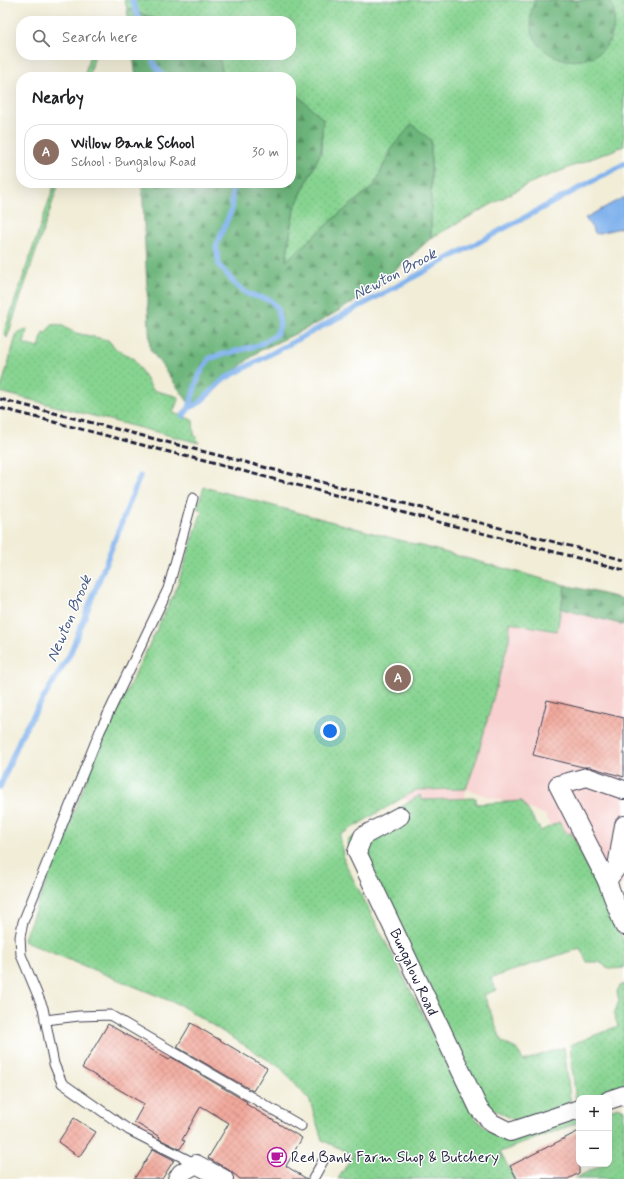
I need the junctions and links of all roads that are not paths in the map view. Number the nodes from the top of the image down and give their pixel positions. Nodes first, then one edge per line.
1 (193, 498) dead end
2 (624, 790) edge
3 (400, 816) dead end
4 (624, 825) edge
5 (606, 881) junction
6 (624, 926) edge
7 (45, 1020) junction
8 (624, 1095) edge
9 (612, 1099) edge
10 (576, 1110) edge
11 (301, 1126) dead end
12 (323, 1161) dead end
13 (196, 1164) junction
14 (177, 1179) edge
15 (224, 1179) edge
16 (313, 1179) edge

1 - 7 lane
2 - 5 street
3 - 10 street, Bungalow Road
4 - 5 street
5 - 6 street
7 - 11 lane
7 - 13 lane
8 - 9 street
12 - 16 lane
13 - 14 street
13 - 15 street

